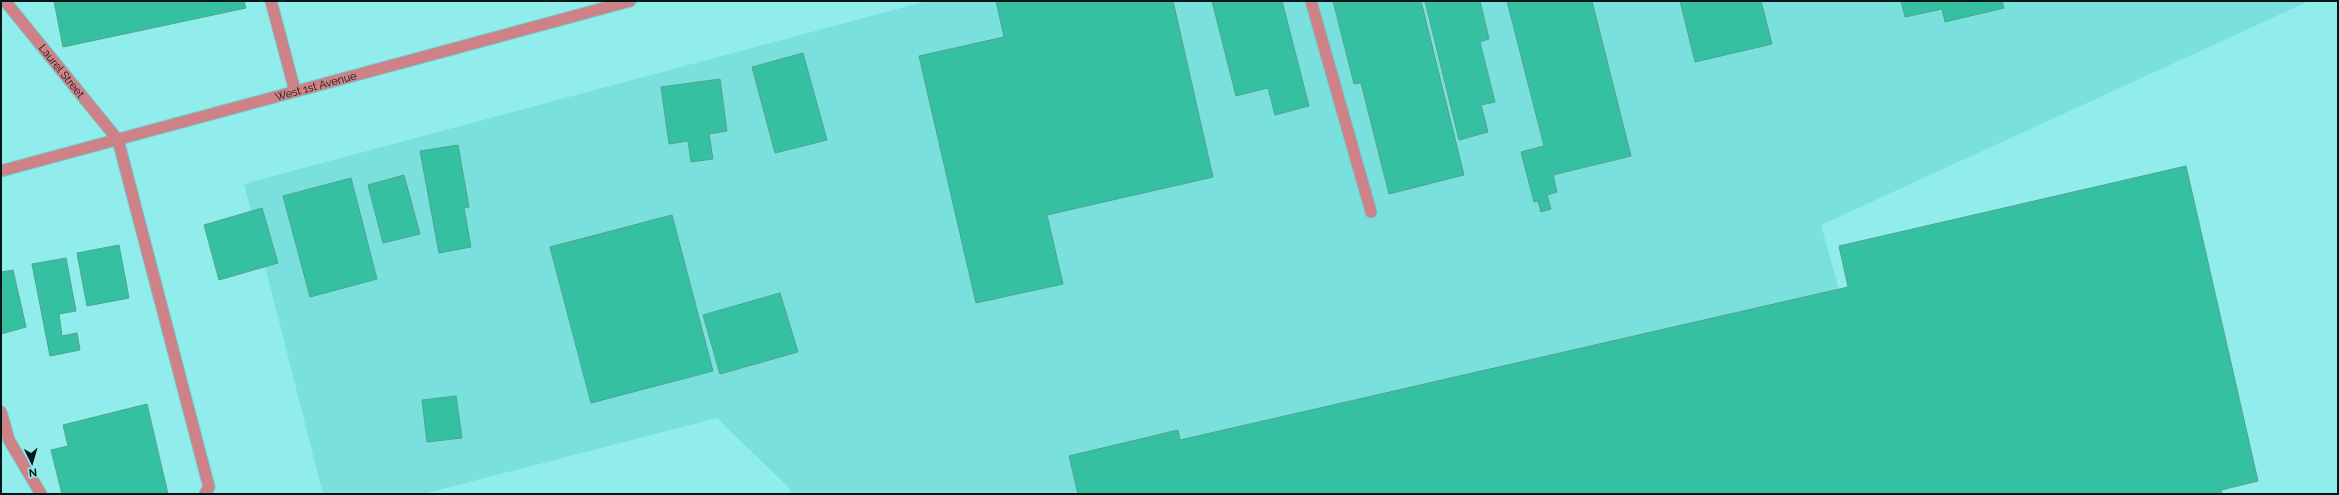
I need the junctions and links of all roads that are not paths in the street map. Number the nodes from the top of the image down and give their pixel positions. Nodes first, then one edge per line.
1 (5, 1) edge
2 (271, 1) edge
3 (630, 1) edge
4 (1311, 1) edge
5 (295, 91) junction
6 (118, 140) junction
7 (1, 171) edge
8 (1371, 212) dead end
9 (1, 412) edge
10 (41, 494) edge
11 (205, 494) edge

1 - 6 street, Laurel Street
2 - 5 street
3 - 5 street, West 1st Avenue
4 - 8 street
5 - 6 street, West 1st Avenue
6 - 7 street, West 1st Avenue
6 - 11 street
9 - 10 street

